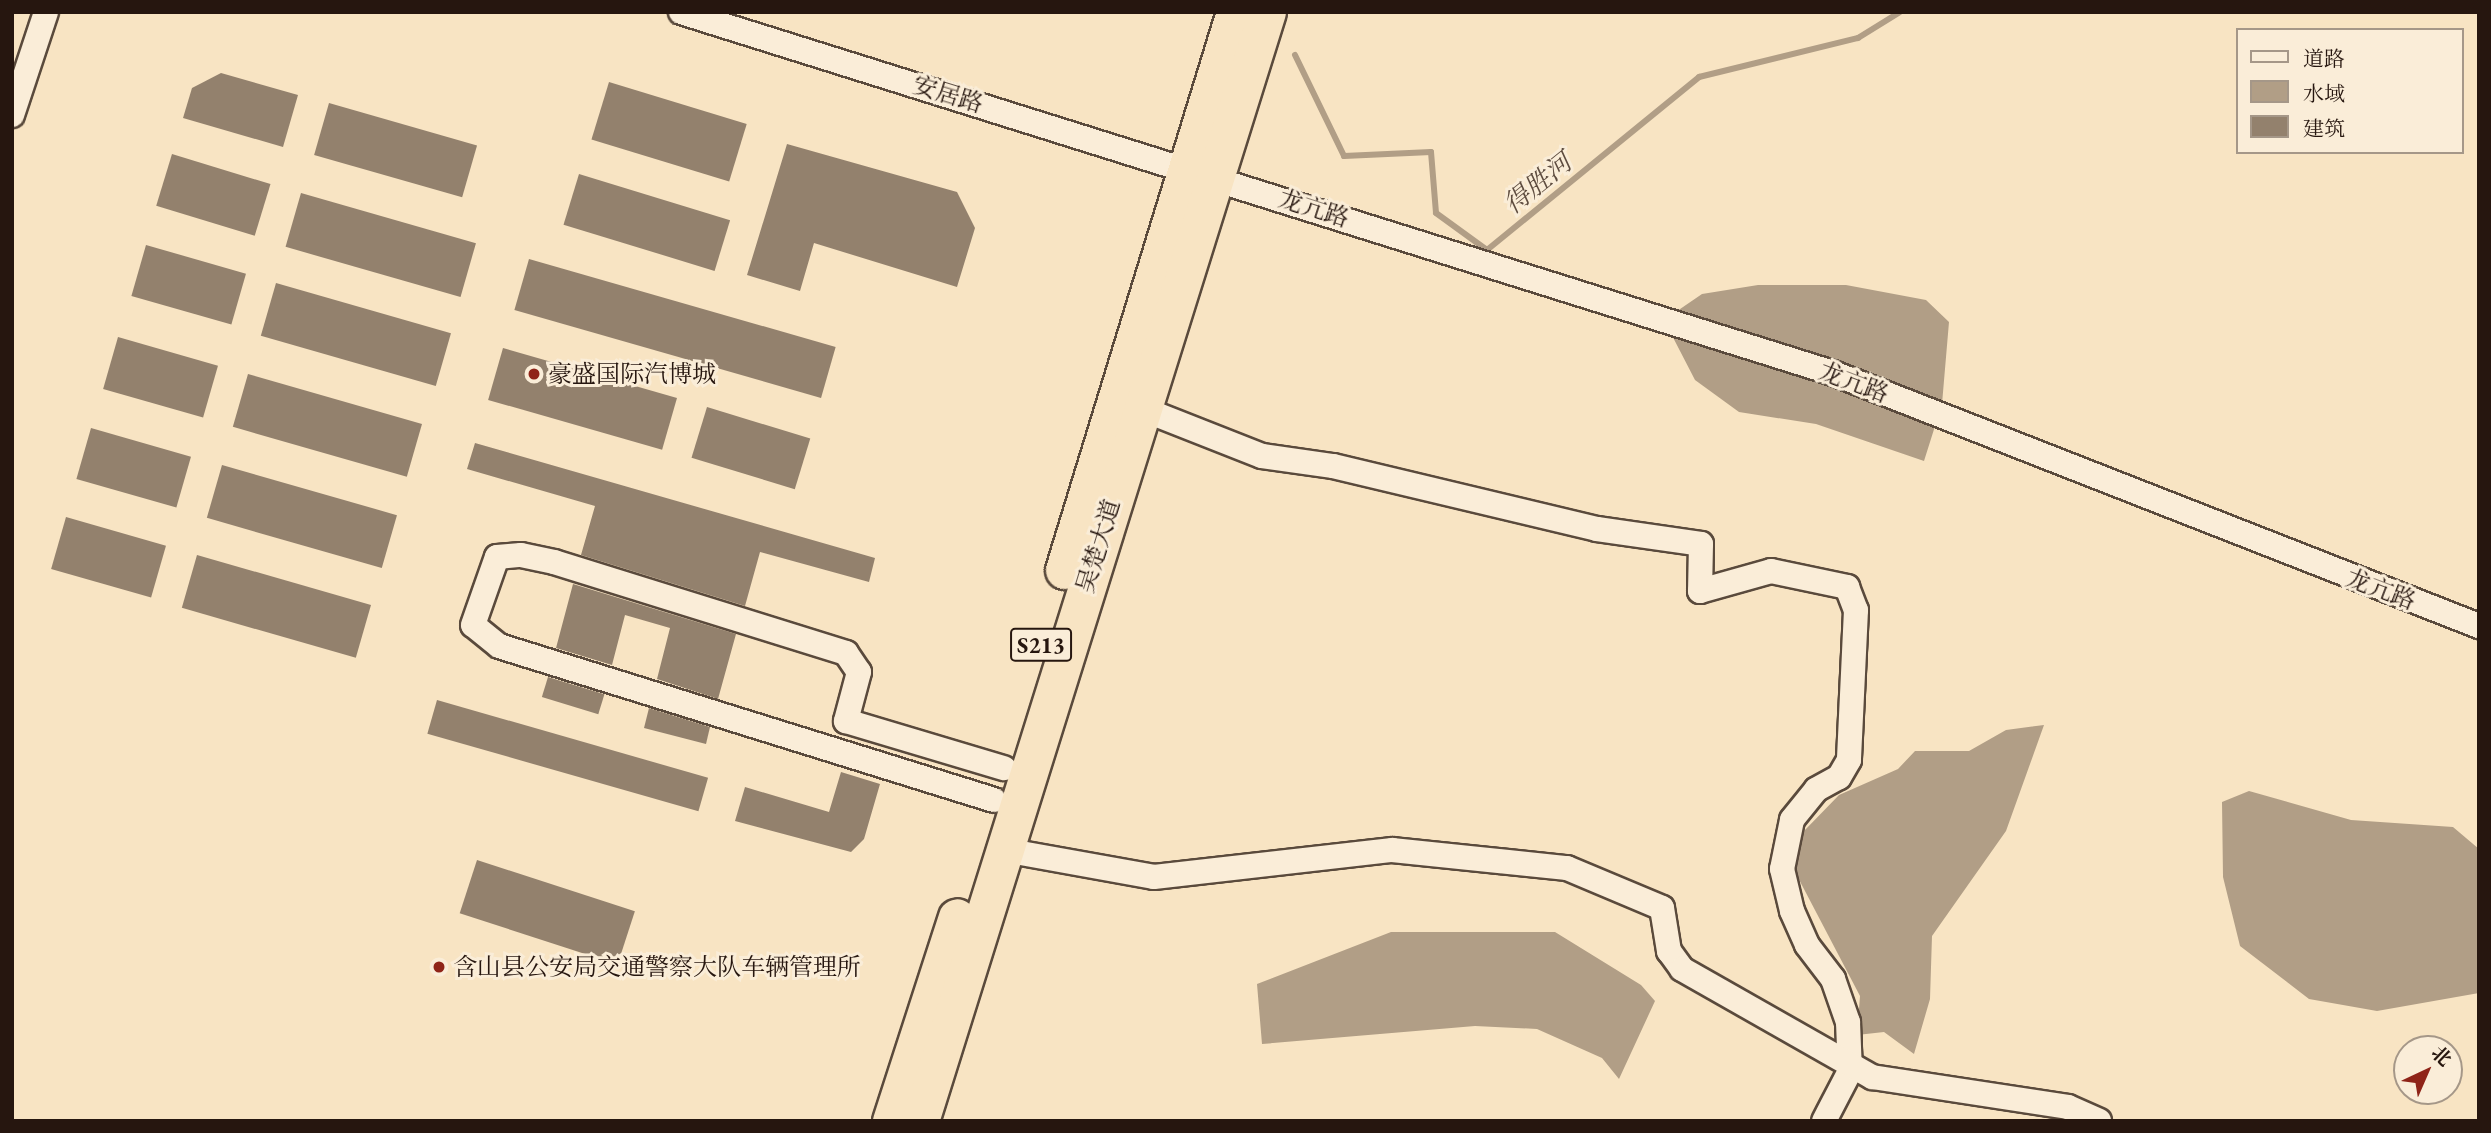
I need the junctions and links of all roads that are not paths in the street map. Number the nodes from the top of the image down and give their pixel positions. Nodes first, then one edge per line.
1 (46, 12) edge
2 (681, 12) edge
3 (1235, 12) edge
4 (1268, 12) edge
5 (1226, 91) junction
6 (12, 115) edge
7 (1200, 172) junction
8 (1140, 408) junction
9 (2479, 626) edge
10 (999, 784) junction
11 (1004, 850) junction
12 (1849, 1064) junction
13 (891, 1121) edge
14 (920, 1121) edge
15 (1824, 1121) edge
16 (2099, 1121) edge

1 - 6 street
2 - 7 street, 安居路
3 - 5 highway, 吴楚大道 / S213
4 - 5 highway, 吴楚大道 / S213
5 - 7 highway, 吴楚大道 / S213
7 - 8 highway, 吴楚大道 / S213
7 - 9 street, 龙亢路
7 - 10 highway, 吴楚大道 / S213
8 - 11 highway, 吴楚大道 / S213
8 - 12 street
10 - 10 street
10 - 13 highway, 吴楚大道 / S213
11 - 12 street
11 - 14 highway, 吴楚大道 / S213
12 - 15 street
12 - 16 street

